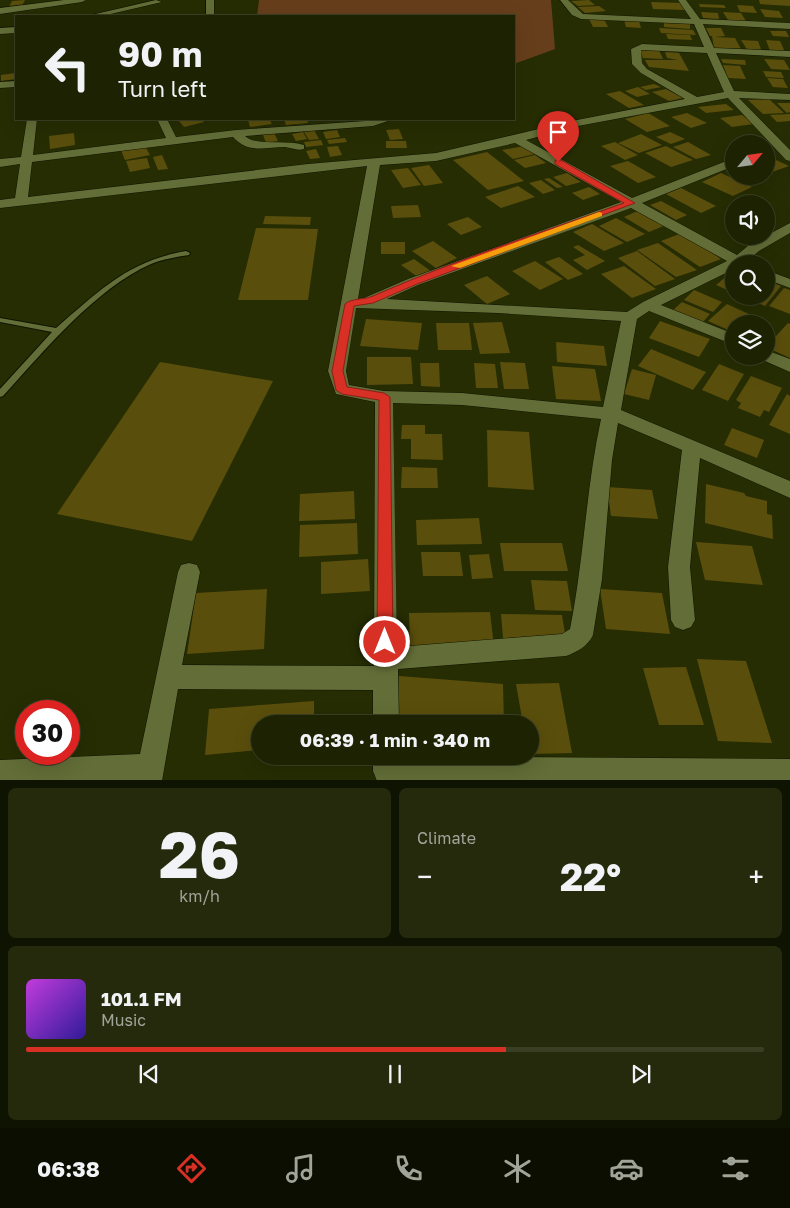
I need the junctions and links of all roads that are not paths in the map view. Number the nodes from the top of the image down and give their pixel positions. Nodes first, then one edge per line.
1 (82, 0) edge
2 (210, 0) edge
3 (564, 0) edge
4 (682, 0) edge
5 (48, 3) edge
6 (157, 4) edge
7 (0, 11) edge
8 (96, 15) edge
9 (210, 15) edge
10 (697, 21) junction
11 (790, 26) edge
12 (15, 30) edge
13 (0, 31) edge
14 (710, 49) junction
15 (790, 54) edge
16 (15, 84) edge
17 (0, 86) edge
18 (730, 94) junction
19 (790, 97) edge
20 (696, 101) junction
21 (32, 120) edge
22 (162, 120) edge
23 (385, 120) edge
24 (236, 133) junction
25 (763, 135) edge
26 (515, 138) junction
27 (172, 140) junction
28 (300, 147) dead end
29 (775, 148) edge
30 (790, 157) edge
31 (26, 160) junction
32 (0, 163) edge
33 (374, 164) junction
34 (725, 166) edge
35 (22, 202) junction
36 (631, 203) junction
37 (0, 204) edge
38 (790, 227) edge
39 (186, 253) dead end
40 (725, 255) edge
41 (747, 255) edge
42 (725, 270) edge
43 (775, 278) edge
44 (790, 284) edge
45 (369, 301) junction
46 (350, 304) junction
47 (648, 305) junction
48 (630, 317) junction
49 (0, 320) edge
50 (58, 331) junction
51 (725, 336) edge
52 (775, 359) edge
53 (790, 366) edge
54 (0, 394) edge
55 (384, 397) junction
56 (612, 414) junction
57 (692, 446) junction
58 (790, 490) edge
59 (189, 572) dead end
60 (683, 620) dead end
61 (385, 668) junction
62 (168, 677) junction
63 (386, 715) edge
64 (386, 765) edge
65 (0, 772) edge
66 (790, 772) edge
67 (149, 774) edge

1 - 5 street
2 - 9 street
3 - 10 street
4 - 10 street
5 - 7 street
6 - 8 street
10 - 11 street
10 - 14 street
12 - 13 street
14 - 15 street
14 - 18 street
14 - 20 street
16 - 17 street
18 - 19 street
18 - 20 street
18 - 25 street
20 - 26 street
21 - 31 street
22 - 27 street
23 - 24 street
24 - 27 street
24 - 28 street
26 - 33 street
26 - 36 street
27 - 31 street
29 - 30 street
31 - 32 street
31 - 35 street
33 - 35 street
33 - 46 street
34 - 36 street
35 - 37 street
36 - 40 street
36 - 45 street
38 - 41 street
39 - 50 lane
42 - 47 street
43 - 44 street
45 - 46 street
45 - 48 street
46 - 55 street
47 - 48 street
47 - 51 street
48 - 56 street
49 - 50 lane
50 - 54 lane
52 - 53 street
55 - 56 street
55 - 61 street
56 - 57 street
56 - 61 street
57 - 58 street
57 - 60 street
59 - 62 street
61 - 62 street
61 - 63 street
62 - 67 street
64 - 66 street
65 - 67 street

